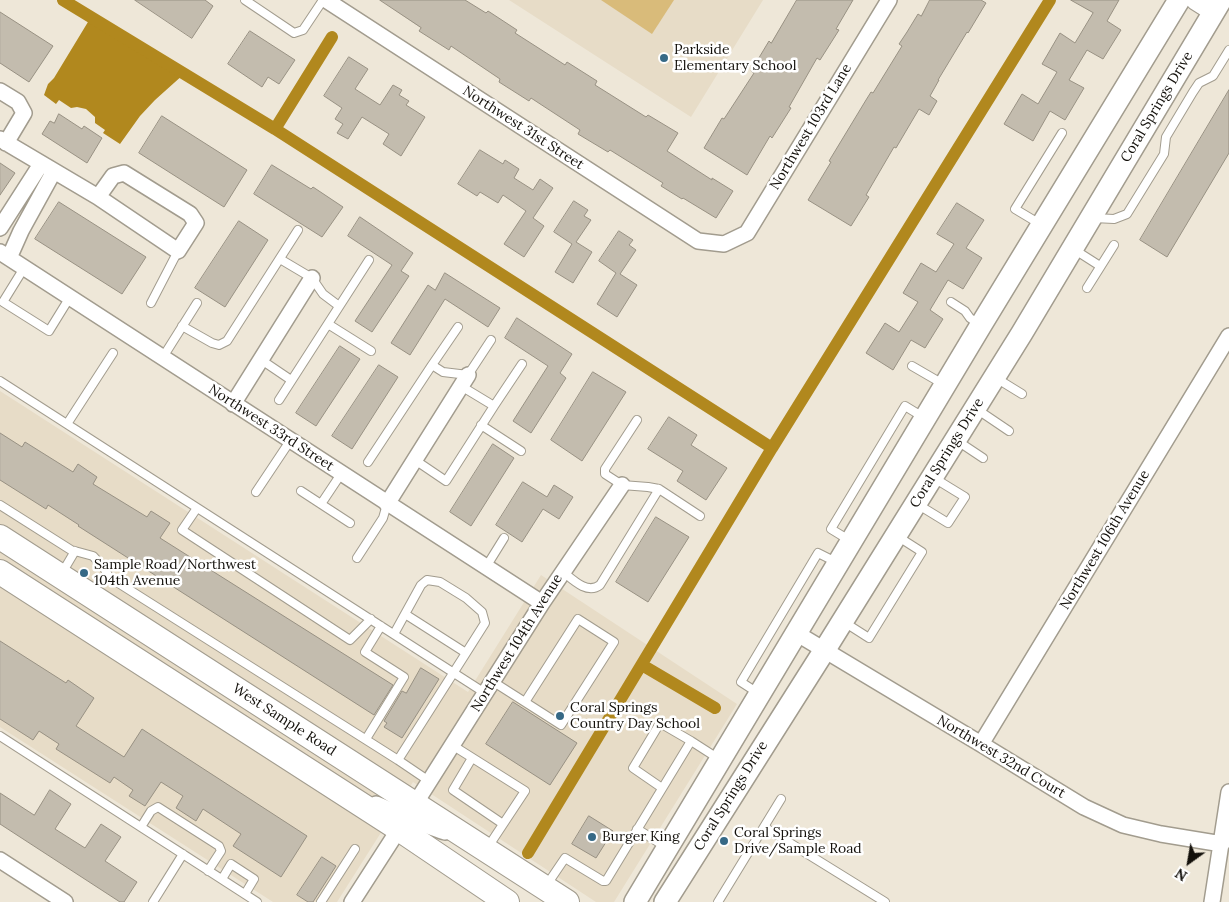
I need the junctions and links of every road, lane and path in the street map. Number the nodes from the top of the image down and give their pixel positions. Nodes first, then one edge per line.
1 (245, 0) edge
2 (325, 0) edge
3 (889, 0) edge
4 (1179, 0) edge
5 (1195, 0) edge
6 (1218, 6) edge
7 (1229, 50) edge
8 (0, 91) edge
9 (1062, 133) dead end
10 (3, 141) edge
11 (47, 168) junction
12 (98, 197) junction
13 (1091, 218) junction
14 (1041, 225) junction
15 (0, 228) edge
16 (298, 230) dead end
17 (724, 244) joint
18 (1114, 245) dead end
19 (1073, 248) junction
20 (178, 252) junction
21 (4, 255) edge
22 (280, 259) junction
23 (369, 260) dead end
24 (1100, 266) junction
25 (24, 268) junction
26 (312, 278) junction
27 (1087, 288) dead end
28 (70, 297) junction
29 (951, 302) dead end
30 (151, 303) dead end
31 (197, 303) dead end
32 (340, 306) junction
33 (328, 324) junction
34 (981, 325) junction
35 (182, 326) junction
36 (458, 327) dead end
37 (1229, 336) edge
38 (491, 340) dead end
39 (371, 351) dead end
40 (113, 353) dead end
41 (163, 357) junction
42 (260, 359) junction
43 (432, 364) junction
44 (522, 364) dead end
45 (912, 366) dead end
46 (995, 377) junction
47 (292, 380) junction
48 (0, 381) edge
49 (464, 381) junction
50 (944, 385) junction
51 (1022, 394) dead end
52 (279, 400) dead end
53 (233, 404) junction
54 (494, 406) junction
55 (975, 408) junction
56 (637, 420) dead end
57 (67, 424) junction
58 (481, 425) junction
59 (1009, 430) dead end
60 (956, 440) junction
61 (290, 441) junction
62 (521, 451) dead end
63 (984, 458) dead end
64 (415, 460) junction
65 (368, 462) dead end
66 (341, 474) junction
67 (932, 477) junction
68 (622, 485) junction
69 (659, 489) junction
70 (301, 491) dead end
71 (256, 492) dead end
72 (916, 503) junction
73 (321, 504) junction
74 (387, 504) junction
75 (0, 505) edge
76 (197, 508) junction
77 (700, 516) dead end
78 (350, 524) dead end
79 (896, 535) junction
80 (0, 537) edge
81 (504, 538) dead end
82 (75, 552) junction
83 (357, 558) dead end
84 (838, 563) junction
85 (0, 567) edge
86 (486, 567) junction
87 (562, 571) junction
88 (0, 572) edge
89 (61, 576) junction
90 (43, 600) junction
91 (542, 603) junction
92 (405, 614) junction
93 (123, 616) junction
94 (371, 619) junction
95 (842, 621) junction
96 (381, 626) junction
97 (796, 633) junction
98 (394, 634) junction
99 (824, 651) junction
100 (466, 653) junction
101 (453, 672) junction
102 (489, 687) junction
103 (759, 695) junction
104 (525, 702) junction
105 (0, 736) edge
106 (366, 739) junction
107 (691, 741) junction
108 (981, 744) junction
109 (452, 745) junction
110 (472, 758) junction
111 (398, 760) junction
112 (720, 760) junction
113 (323, 780) junction
114 (430, 780) junction
115 (662, 788) junction
116 (1229, 792) edge
117 (781, 799) dead end
118 (415, 804) junction
119 (504, 824) junction
120 (141, 827) junction
121 (764, 827) junction
122 (398, 829) junction
123 (637, 829) junction
124 (1222, 844) junction
125 (481, 846) junction
126 (667, 848) junction
127 (355, 849) dead end
128 (183, 854) junction
129 (0, 860) edge
130 (208, 870) junction
131 (222, 879) junction
132 (545, 888) junction
133 (245, 894) junction
134 (66, 902) edge
135 (153, 902) edge
136 (257, 902) edge
137 (321, 902) edge
138 (352, 902) edge
139 (507, 902) edge
140 (568, 902) edge
141 (635, 902) edge
142 (664, 902) edge
143 (718, 902) edge
144 (885, 902) edge
145 (1212, 902) edge

1 - 2 lane
2 - 17 street, Northwest 31st Street
3 - 17 street, Northwest 103rd Lane
4 - 14 main road, Coral Springs Drive
5 - 6 street
6 - 13 main road, Coral Springs Drive
7 - 13 lane
8 - 10 street
9 - 14 lane
10 - 11 street
11 - 12 street
11 - 15 street
11 - 21 street
12 - 20 street
12 - 20 street
13 - 19 main road, Coral Springs Drive
14 - 34 main road, Coral Springs Drive
16 - 22 lane
18 - 24 lane
19 - 24 lane
19 - 46 main road, Coral Springs Drive
20 - 30 lane
21 - 25 street, Northwest 33rd Street
22 - 26 lane
22 - 35 lane
23 - 32 lane
24 - 27 lane
25 - 28 street, Northwest 33rd Street
25 - 28 lane
26 - 32 lane
26 - 42 street
28 - 41 street, Northwest 33rd Street
29 - 34 lane
31 - 35 lane
32 - 33 lane
33 - 39 lane
33 - 47 lane
34 - 50 main road, Coral Springs Drive
35 - 41 lane
36 - 43 lane
37 - 108 street, Northwest 106th Avenue
38 - 49 lane
40 - 57 lane
41 - 53 street, Northwest 33rd Street
42 - 47 lane
42 - 53 street
43 - 49 lane
43 - 65 lane
44 - 54 lane
45 - 50 lane
46 - 51 lane
46 - 55 main road, Coral Springs Drive
47 - 52 lane
48 - 57 lane
49 - 54 lane
49 - 64 street
50 - 84 main road, Coral Springs Drive
53 - 61 street, Northwest 33rd Street
54 - 58 lane
55 - 59 lane
55 - 60 main road, Coral Springs Drive
56 - 68 lane
57 - 76 lane
58 - 62 lane
58 - 64 lane
60 - 63 lane
60 - 67 main road, Coral Springs Drive
61 - 66 street, Northwest 33rd Street
61 - 71 lane
64 - 74 street
66 - 73 lane
66 - 74 street, Northwest 33rd Street
67 - 72 main road, Coral Springs Drive
67 - 72 lane
68 - 69 lane
68 - 87 street, Northwest 104th Avenue
69 - 77 lane
69 - 87 lane
70 - 73 lane
72 - 79 main road, Coral Springs Drive
73 - 78 lane
74 - 83 lane
74 - 86 street, Northwest 33rd Street
75 - 82 lane
76 - 94 lane
76 - 94 lane
79 - 95 main road, Coral Springs Drive
79 - 95 lane
80 - 89 main road, West Sample Road
81 - 86 lane
82 - 89 lane
82 - 106 lane
84 - 97 main road, Coral Springs Drive
84 - 103 lane
85 - 89 main road
86 - 91 street, Northwest 33rd Street
87 - 91 street, Northwest 104th Avenue
88 - 90 main road
89 - 93 main road, West Sample Road
90 - 93 main road
90 - 113 main road
91 - 102 street, Northwest 104th Avenue
92 - 98 lane
92 - 100 lane
92 - 100 lane
93 - 118 main road, West Sample Road
94 - 96 lane
95 - 99 main road, Coral Springs Drive
96 - 98 lane
96 - 106 lane
97 - 99 street, Northwest 32nd Court
97 - 103 main road, Coral Springs Drive
98 - 101 lane
99 - 108 street, Northwest 32nd Court
99 - 142 main road, Coral Springs Drive
100 - 101 lane
101 - 102 lane
101 - 111 lane
102 - 104 lane
102 - 109 street, Northwest 104th Avenue
103 - 112 main road, Coral Springs Drive
104 - 104 lane
105 - 120 lane
106 - 111 lane
107 - 112 lane
107 - 115 lane
107 - 115 lane
108 - 124 street, Northwest 32nd Court
109 - 110 lane
109 - 114 street, Northwest 104th Avenue
110 - 119 lane
110 - 119 lane
111 - 114 lane
112 - 126 main road, Coral Springs Drive
113 - 118 street
113 - 122 main road
114 - 118 street, Northwest 104th Avenue
115 - 123 lane
116 - 124 street
117 - 121 lane
118 - 125 main road, West Sample Road
119 - 125 lane
120 - 128 lane
120 - 130 lane
121 - 143 lane
121 - 144 lane
122 - 125 street
122 - 138 street
122 - 139 main road
123 - 126 lane
123 - 132 lane
124 - 145 street
125 - 132 main road, West Sample Road
126 - 141 main road, Coral Springs Drive
127 - 137 lane
128 - 130 lane
128 - 135 lane
129 - 134 street
130 - 131 lane
131 - 133 lane
131 - 133 lane
132 - 140 main road, West Sample Road
133 - 136 lane

